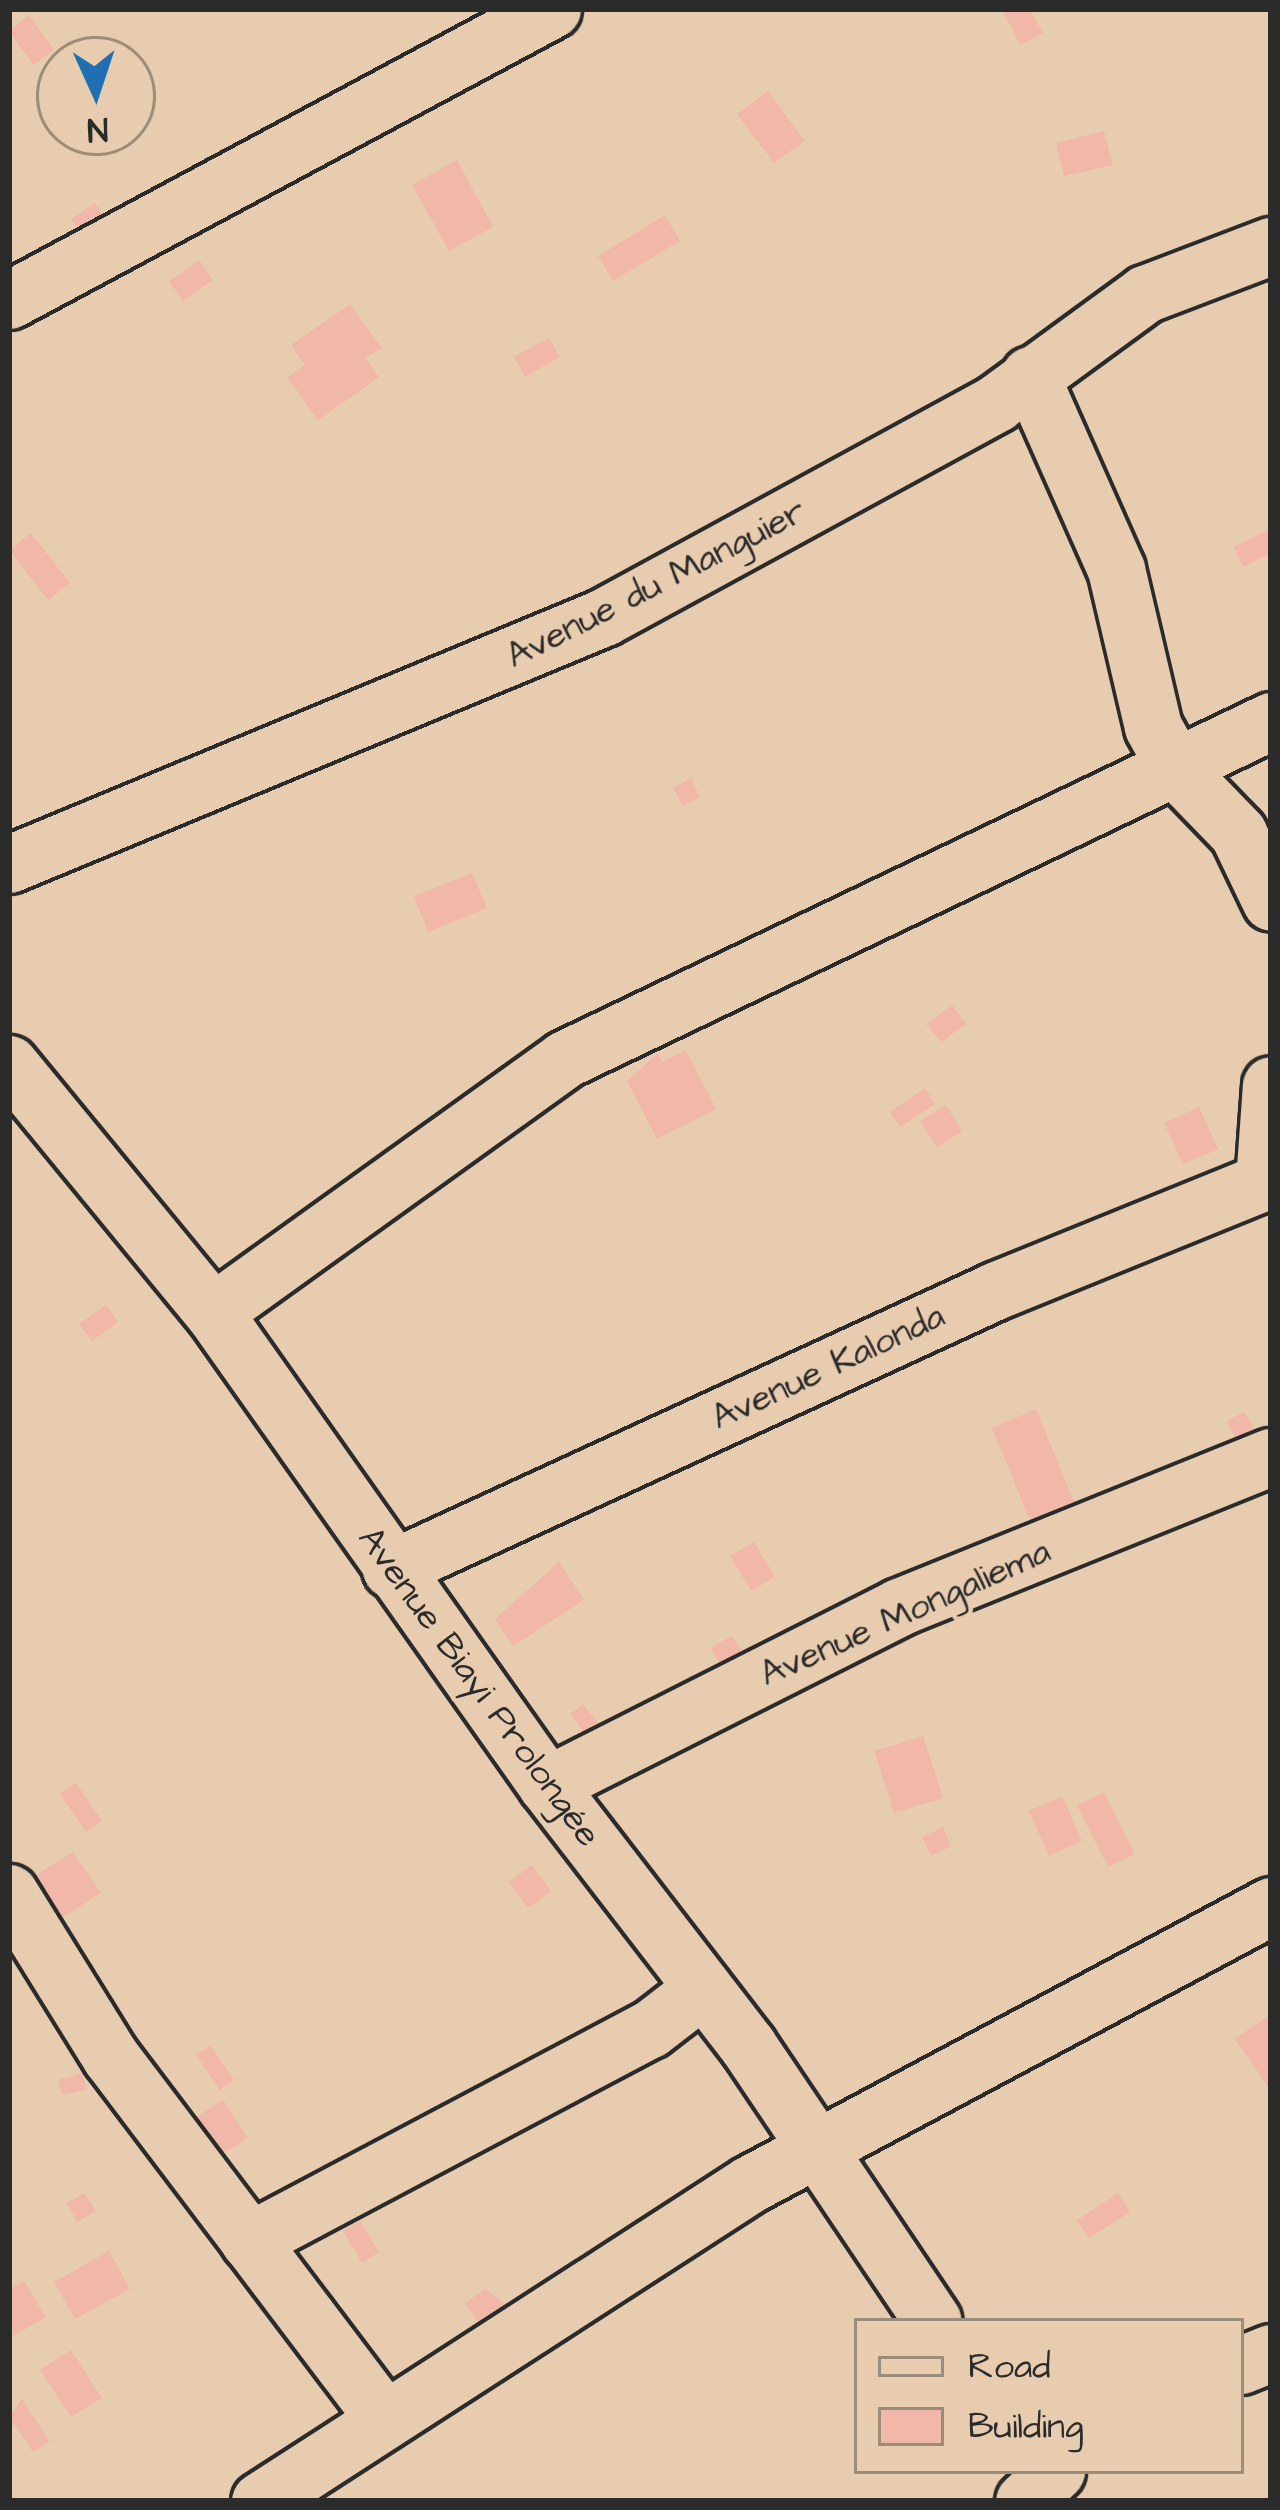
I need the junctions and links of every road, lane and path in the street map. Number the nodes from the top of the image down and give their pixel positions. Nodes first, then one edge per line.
1 (552, 9) edge
2 (1271, 246) edge
3 (9, 300) edge
4 (1030, 375) junction
5 (1271, 721) edge
6 (1177, 770) junction
7 (9, 864) edge
8 (1271, 902) edge
9 (10, 1067) edge
10 (1271, 1085) edge
11 (1268, 1181) edge
12 (213, 1312) junction
13 (1271, 1456) edge
14 (391, 1569) junction
15 (547, 1785) junction
16 (9, 1893) edge
17 (1271, 1906) edge
18 (703, 1988) junction
19 (822, 2155) junction
20 (249, 2241) junction
21 (931, 2318) edge
22 (381, 2414) junction
23 (260, 2501) edge

1 - 3 street
2 - 4 street, Avenue du Manguier
4 - 6 street
4 - 7 street, Avenue du Manguier
5 - 6 street
6 - 8 street
6 - 12 street
9 - 12 street, Avenue Biayi Prolongée
10 - 11 street
11 - 14 street, Avenue Kalonda
12 - 14 street, Avenue Biayi Prolongée
13 - 15 street, Avenue Mongaliema
14 - 15 street, Avenue Biayi Prolongée
15 - 18 street, Avenue Biayi Prolongée
16 - 20 street
17 - 19 street
18 - 19 street, Avenue Biayi Prolongée
18 - 20 street
19 - 21 street, Avenue Biayi Prolongée
19 - 22 street
20 - 22 street
22 - 23 street

